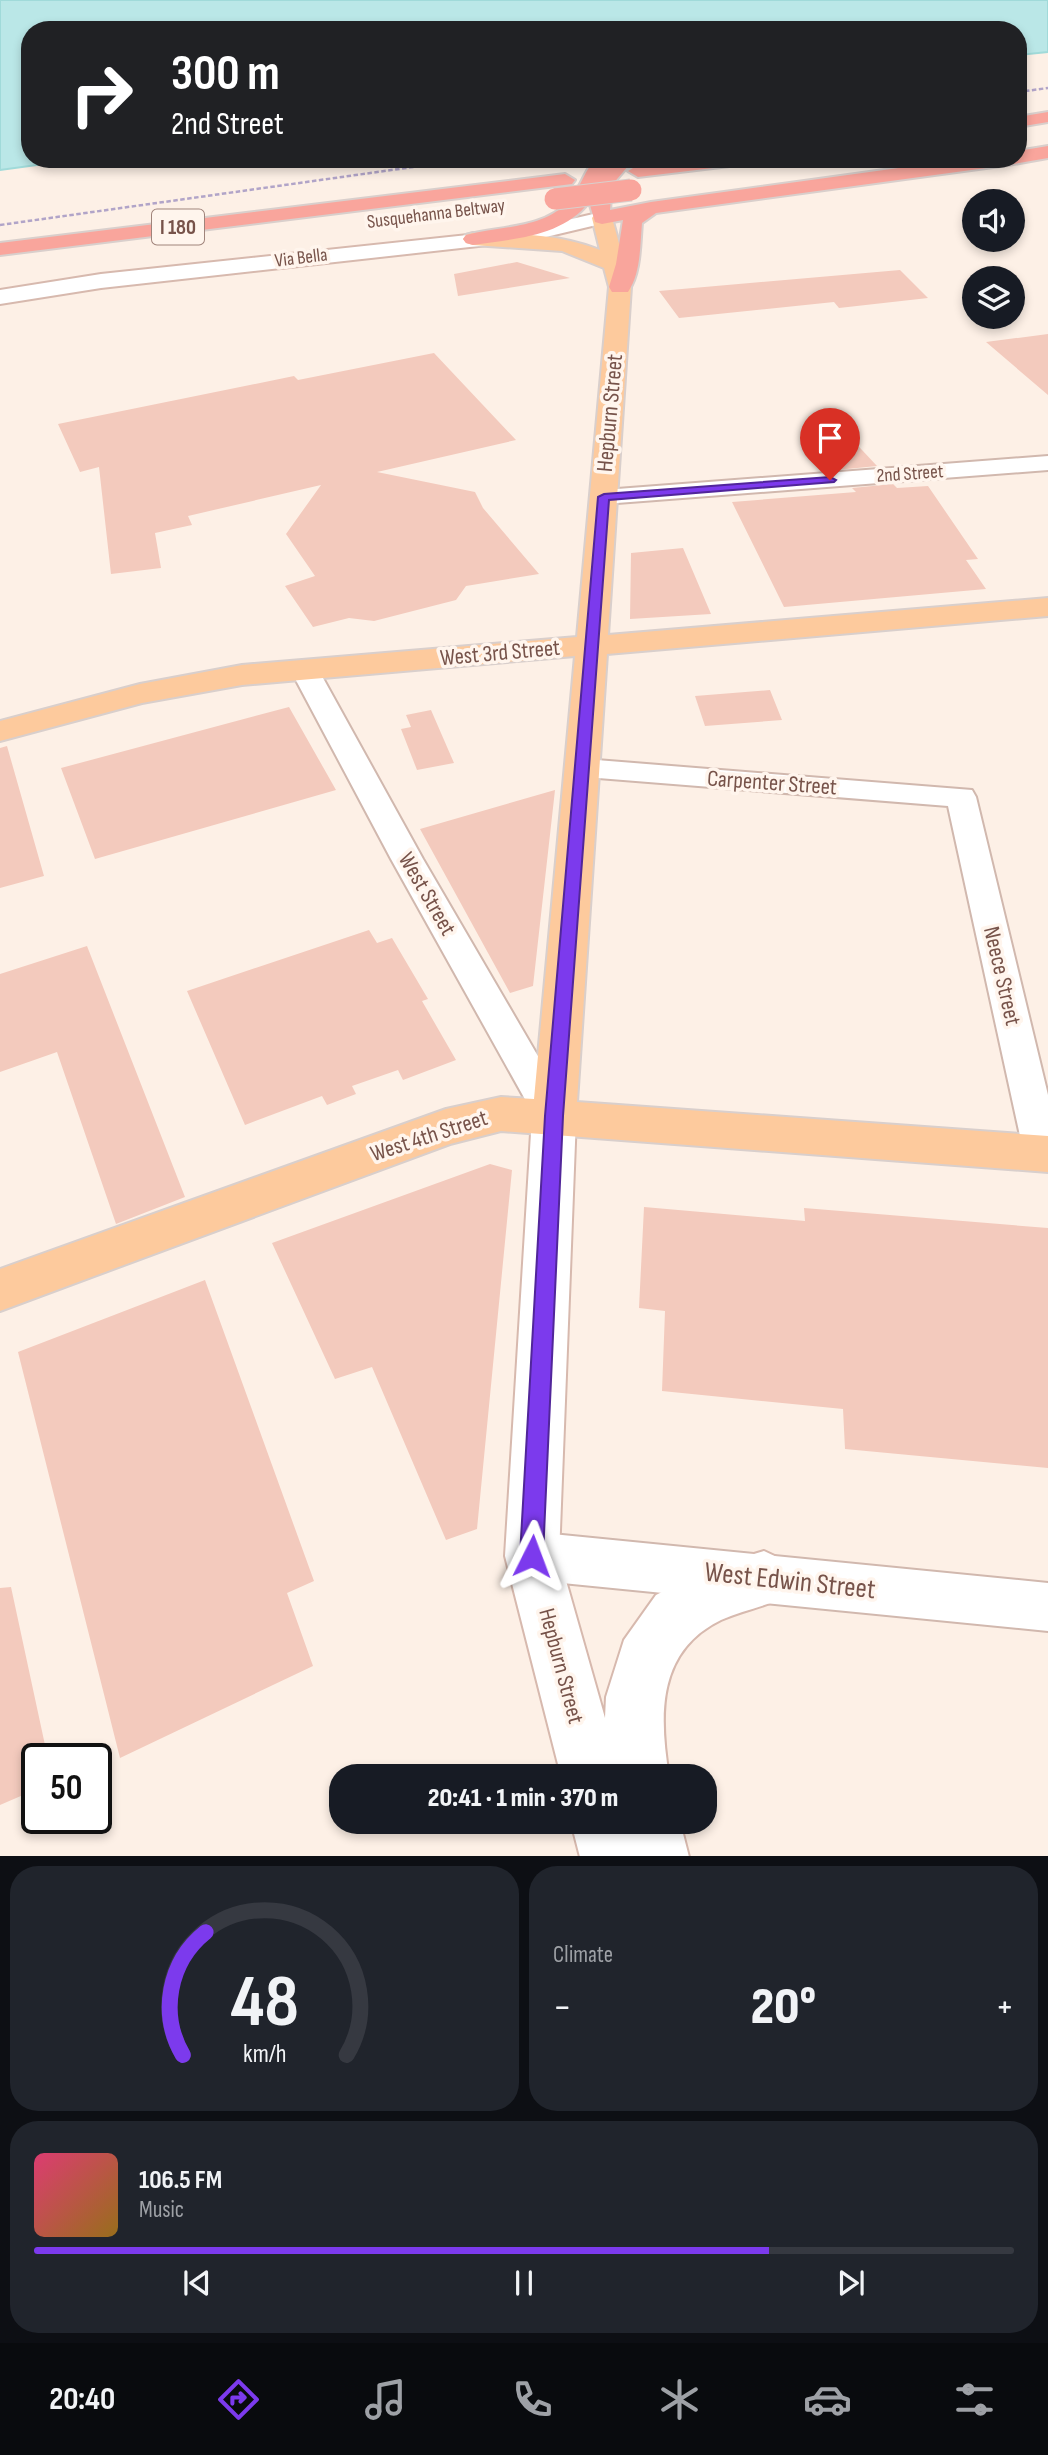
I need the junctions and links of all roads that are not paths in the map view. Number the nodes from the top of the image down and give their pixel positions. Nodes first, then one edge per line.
1 (1048, 103) edge
2 (1027, 106) edge
3 (1048, 117) edge
4 (1027, 120) edge
5 (1048, 133) edge
6 (1027, 136) edge
7 (1048, 152) edge
8 (1027, 156) edge
9 (599, 168) edge
10 (942, 168) edge
11 (749, 169) edge
12 (632, 173) edge
13 (651, 208) junction
14 (601, 218) junction
15 (473, 239) junction
16 (0, 249) edge
17 (612, 264) junction
18 (0, 268) edge
19 (620, 287) junction
20 (0, 297) edge
21 (1048, 463) edge
22 (604, 497) junction
23 (1048, 607) edge
24 (592, 645) junction
25 (304, 669) junction
26 (0, 731) edge
27 (584, 769) junction
28 (961, 797) joint
29 (554, 1116) junction
30 (1046, 1154) edge
31 (0, 1290) edge
32 (532, 1556) junction
33 (764, 1579) junction
34 (1048, 1607) edge
35 (587, 1764) edge
36 (637, 1764) edge
37 (605, 1834) edge
38 (652, 1834) edge
39 (611, 1856) edge
40 (659, 1856) edge

1 - 2 highway
3 - 4 highway
5 - 6 highway
7 - 8 highway
9 - 15 highway
10 - 13 highway
11 - 12 highway, Susquehanna Beltway / I 180
12 - 14 highway
12 - 16 highway, Susquehanna Beltway / I 180
12 - 18 highway, Susquehanna Beltway / I 180, bridge
13 - 14 highway
13 - 19 highway
14 - 15 main road, Via Bella
14 - 17 main road, Hepburn Street
15 - 17 main road
15 - 20 main road, Via Bella
17 - 19 main road, Hepburn Street
19 - 22 main road, Hepburn Street
21 - 22 street, 2nd Street
22 - 24 main road, Hepburn Street
23 - 24 main road, West 3rd Street
24 - 25 main road, West 3rd Street
24 - 27 main road, Hepburn Street
25 - 26 main road, West 3rd Street
25 - 29 street, West Street
27 - 28 street, Carpenter Street
27 - 29 main road, Hepburn Street
28 - 30 street, Neece Street
29 - 30 main road, West 4th Street
29 - 31 main road, West 4th Street
29 - 32 main road, Hepburn Street
32 - 33 street, West Edwin Street
32 - 35 main road, Hepburn Street
33 - 34 street, West Edwin Street
33 - 36 main road
37 - 39 main road
38 - 40 main road

